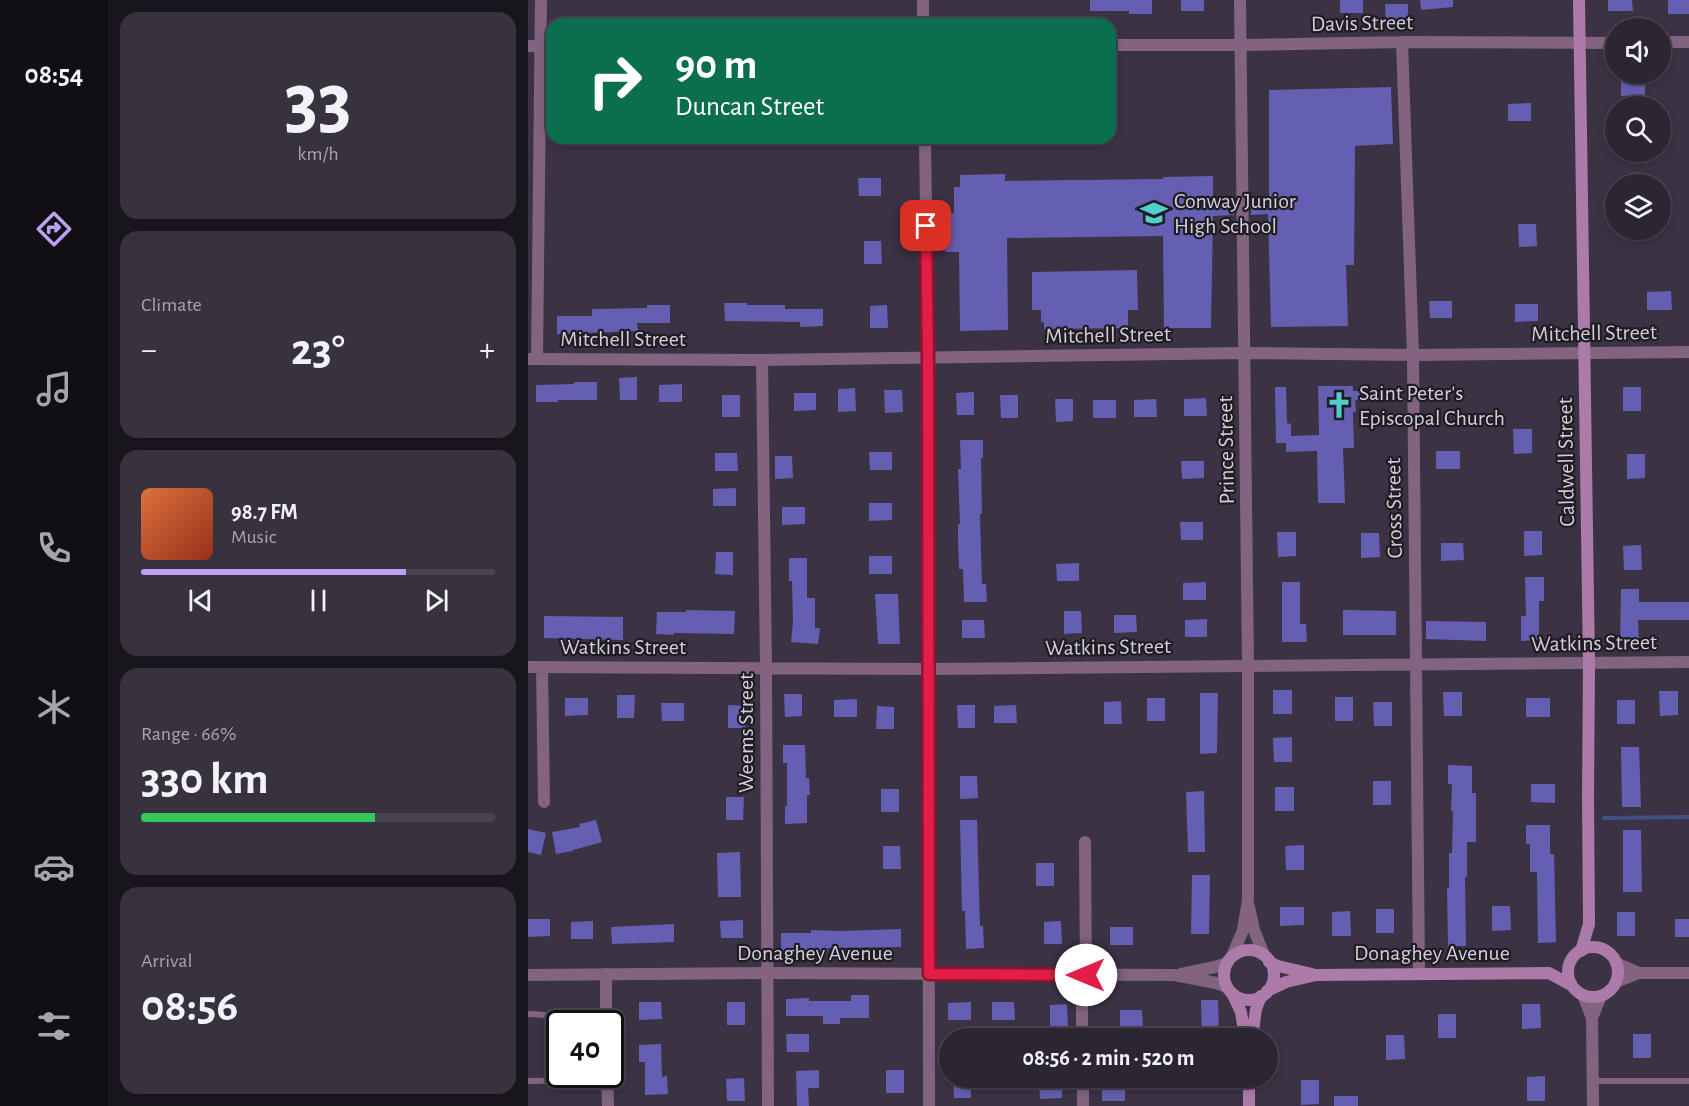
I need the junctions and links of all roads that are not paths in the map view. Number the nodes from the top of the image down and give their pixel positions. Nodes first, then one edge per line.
1 (541, 0) edge
2 (923, 0) edge
3 (1240, 0) edge
4 (1579, 0) edge
5 (923, 18) edge
6 (546, 38) edge
7 (1402, 42) junction
8 (1671, 42) edge
9 (1689, 42) edge
10 (1579, 43) junction
11 (1605, 43) edge
12 (1116, 45) edge
13 (1240, 45) junction
14 (528, 46) edge
15 (546, 46) edge
16 (546, 68) edge
17 (925, 144) edge
18 (1689, 352) edge
19 (1244, 353) junction
20 (1585, 353) junction
21 (1413, 355) junction
22 (928, 357) junction
23 (533, 359) edge
24 (762, 360) junction
25 (1689, 662) edge
26 (1589, 663) junction
27 (1248, 665) junction
28 (1416, 666) junction
29 (528, 667) edge
30 (542, 667) junction
31 (766, 667) junction
32 (929, 669) junction
33 (544, 802) dead end
34 (1085, 842) dead end
35 (1248, 900) junction
36 (1589, 924) junction
37 (1601, 949) junction
38 (1576, 956) junction
39 (1267, 958) junction
40 (1230, 959) junction
41 (1616, 963) junction
42 (766, 973) junction
43 (1419, 973) junction
44 (1549, 973) junction
45 (1639, 973) junction
46 (1689, 973) edge
47 (606, 974) junction
48 (929, 974) junction
49 (528, 975) edge
50 (1084, 975) junction
51 (1174, 975) junction
52 (1316, 975) junction
53 (1616, 982) junction
54 (1571, 985) junction
55 (1229, 990) junction
56 (1264, 994) junction
57 (1583, 995) junction
58 (1601, 996) junction
59 (606, 1010) edge
60 (528, 1014) edge
61 (546, 1015) edge
62 (1592, 1018) junction
63 (1082, 1028) edge
64 (1243, 1028) edge
65 (1253, 1028) edge
66 (546, 1080) edge
67 (528, 1081) edge
68 (1593, 1081) junction
69 (1689, 1081) edge
70 (607, 1088) edge
71 (1083, 1088) edge
72 (1249, 1088) edge
73 (607, 1105) edge
74 (768, 1106) edge
75 (929, 1106) edge
76 (1083, 1106) edge
77 (1249, 1106) edge
78 (1593, 1106) edge

1 - 6 street
2 - 5 street
3 - 13 street, Prince Street
4 - 10 main road, Caldwell Street
7 - 10 street, Davis Street
7 - 13 street, Davis Street
7 - 21 street, Cross Street
8 - 9 street
10 - 11 street, Davis Street
10 - 20 main road, Caldwell Street
12 - 13 street, Davis Street
13 - 19 street, Prince Street
14 - 15 street
16 - 23 street
17 - 22 street
18 - 20 street, Mitchell Street
19 - 21 street, Mitchell Street
19 - 22 street, Mitchell Street
19 - 27 street, Prince Street
20 - 21 street, Mitchell Street
20 - 26 main road, Caldwell Street
21 - 28 street, Cross Street
22 - 24 street, Mitchell Street
22 - 32 street
23 - 24 street, Mitchell Street
24 - 31 street, Weems Street
25 - 26 street, Watkins Street
26 - 28 street, Watkins Street
26 - 36 main road, Caldwell Street
27 - 28 street, Watkins Street
27 - 32 street, Watkins Street
27 - 35 street, Prince Street
28 - 43 street, Cross Street
29 - 30 street, Watkins Street
30 - 31 street, Watkins Street
30 - 33 street
31 - 32 street, Watkins Street
31 - 42 street, Weems Street
32 - 48 street
34 - 50 street
35 - 39 street, Prince Street
35 - 40 street, Prince Street
36 - 37 main road, Caldwell Street
36 - 38 main road, Caldwell Street
37 - 38 main road
37 - 41 main road
38 - 44 main road
38 - 54 main road
39 - 40 main road
39 - 52 main road, Donaghey Avenue
39 - 56 main road
40 - 51 street, Donaghey Avenue
40 - 55 main road
41 - 45 street
41 - 53 main road
42 - 47 street, Donaghey Avenue
42 - 48 street, Donaghey Avenue
42 - 74 street, Weems Street
43 - 44 main road, Donaghey Avenue
43 - 52 main road, Donaghey Avenue
44 - 54 main road, Donaghey Avenue
45 - 46 street
45 - 53 street
47 - 49 street, Donaghey Avenue
47 - 59 street
48 - 50 street, Donaghey Avenue
48 - 75 street
50 - 51 street, Donaghey Avenue
50 - 63 street
51 - 55 street, Donaghey Avenue
52 - 56 main road, Donaghey Avenue
53 - 58 main road
54 - 57 main road
55 - 56 main road
55 - 64 main road
56 - 65 main road
57 - 58 main road
57 - 62 street
58 - 62 street
60 - 61 lane
62 - 68 street
66 - 67 lane
68 - 69 lane
68 - 78 street
70 - 73 street
71 - 76 street
72 - 77 main road

